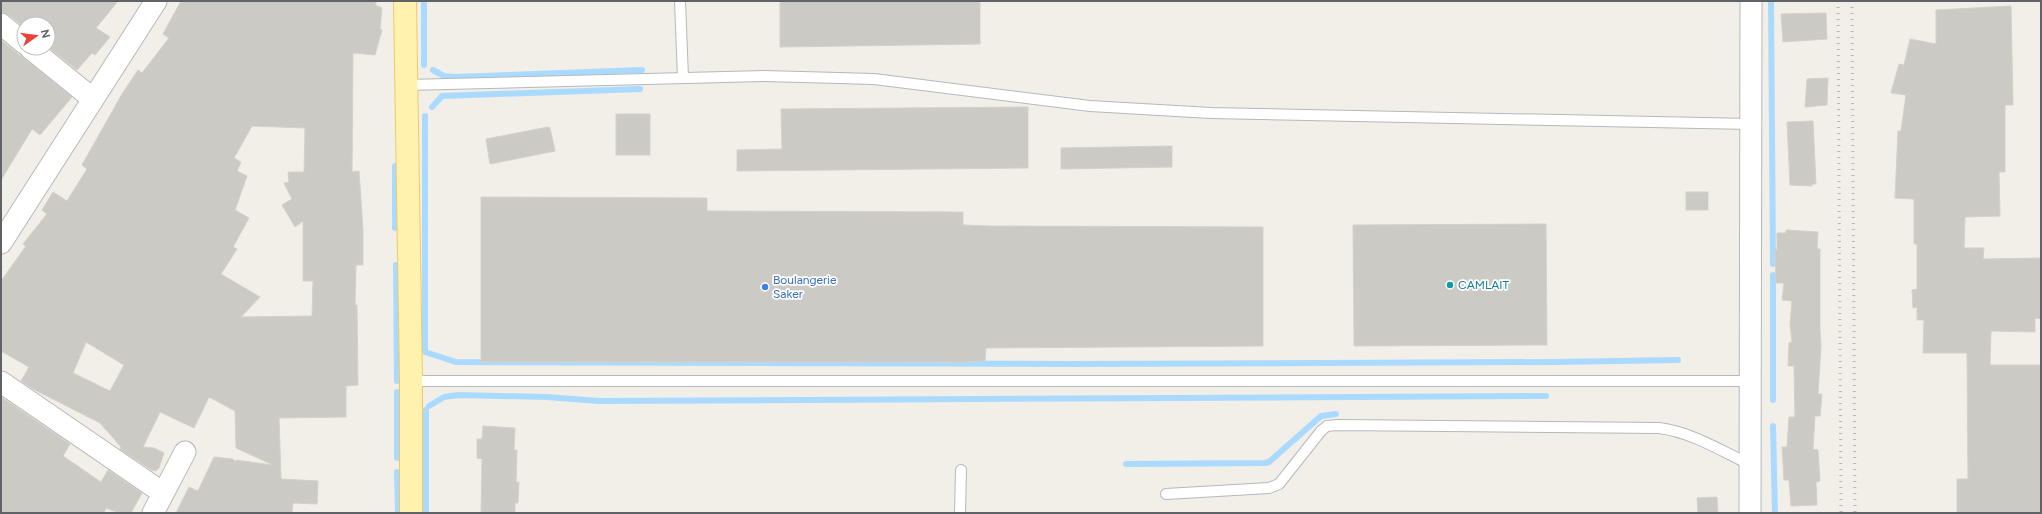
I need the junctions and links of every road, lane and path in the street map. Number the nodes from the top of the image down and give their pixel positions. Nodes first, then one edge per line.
1 (156, 1) edge
2 (405, 1) edge
3 (680, 1) edge
4 (1751, 1) edge
5 (1, 24) edge
6 (16, 36) edge
7 (40, 56) edge
8 (683, 78) junction
9 (406, 85) junction
10 (93, 99) junction
11 (1751, 124) junction
12 (1, 243) edge
13 (411, 381) junction
14 (1749, 381) junction
15 (1, 382) edge
16 (185, 452) dead end
17 (1749, 464) junction
18 (962, 470) dead end
19 (163, 493) junction
20 (1166, 494) dead end
21 (153, 513) edge
22 (411, 513) edge
23 (960, 513) edge
24 (1750, 513) edge

1 - 10 street
2 - 9 main road
3 - 8 lane
4 - 11 street
5 - 6 street
7 - 10 street
8 - 9 lane
8 - 11 lane
9 - 13 main road
10 - 12 street
11 - 14 street
13 - 14 lane
13 - 22 main road
14 - 17 street
15 - 19 street
16 - 19 street
17 - 20 lane
17 - 24 street
18 - 23 lane
19 - 21 street

